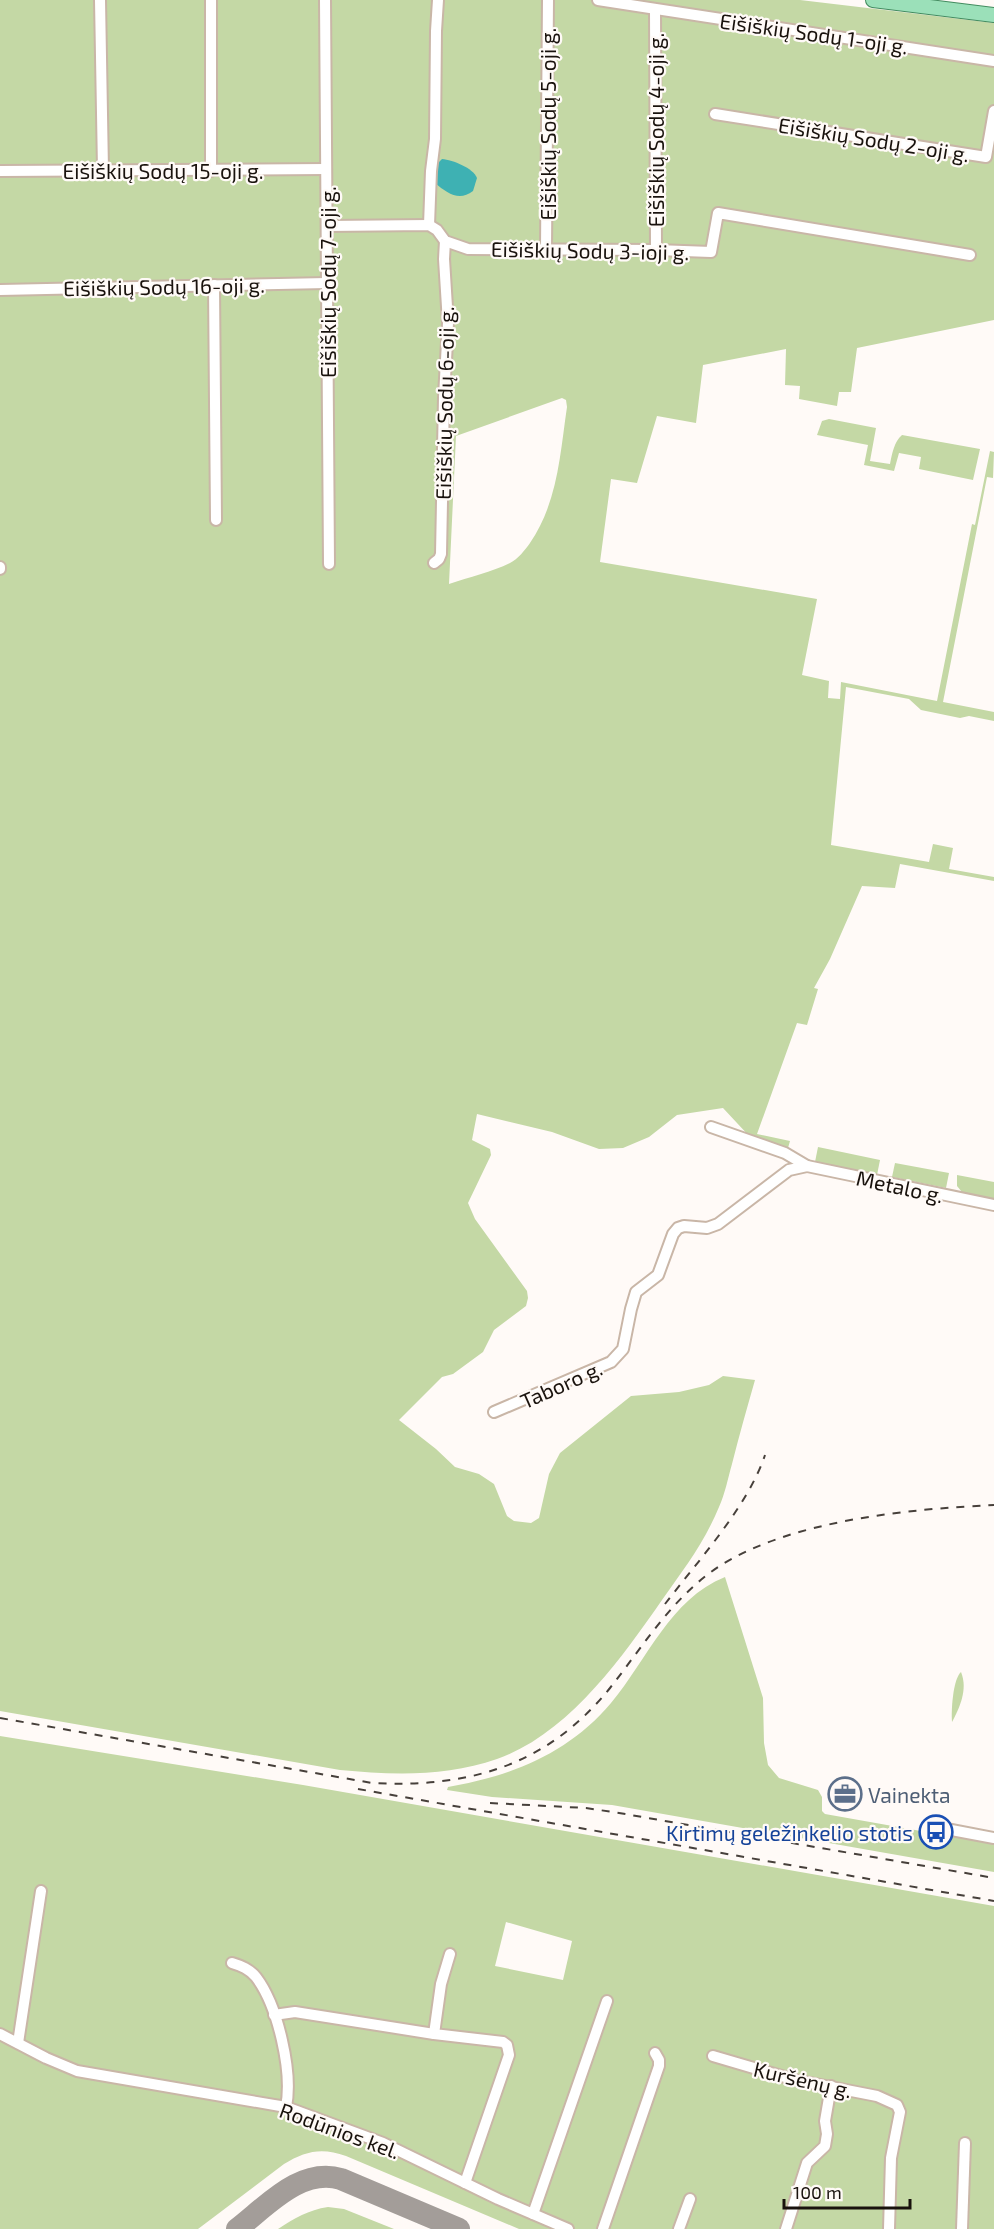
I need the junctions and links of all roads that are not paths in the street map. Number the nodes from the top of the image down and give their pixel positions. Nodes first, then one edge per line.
1 (100, 0) edge
2 (211, 0) edge
3 (325, 0) edge
4 (438, 0) edge
5 (548, 0) edge
6 (598, 0) edge
7 (873, 0) edge
8 (655, 10) junction
9 (994, 15) edge
10 (994, 61) edge
11 (994, 111) edge
12 (715, 114) dead end
13 (326, 169) junction
14 (103, 170) junction
15 (0, 171) edge
16 (211, 171) junction
17 (429, 225) junction
18 (327, 226) junction
19 (445, 241) junction
20 (546, 249) junction
21 (656, 249) junction
22 (970, 255) dead end
23 (327, 283) junction
24 (214, 285) junction
25 (0, 290) edge
26 (216, 520) dead end
27 (434, 562) dead end
28 (328, 564) dead end
29 (711, 1126) dead end
30 (807, 1166) junction
31 (994, 1205) edge
32 (494, 1412) dead end
33 (941, 1828) dead end
34 (994, 1839) edge
35 (41, 1891) dead end
36 (450, 1954) dead end
37 (232, 1963) dead end
38 (607, 2001) dead end
39 (274, 2015) junction
40 (0, 2034) edge
41 (434, 2034) junction
42 (18, 2043) junction
43 (654, 2053) dead end
44 (713, 2056) dead end
45 (831, 2086) junction
46 (286, 2108) junction
47 (965, 2144) dead end
48 (465, 2183) junction
49 (690, 2199) dead end
50 (533, 2214) junction
51 (568, 2229) edge
52 (603, 2229) edge
53 (679, 2229) edge
54 (786, 2229) edge
55 (889, 2229) edge
56 (962, 2229) edge

1 - 14 street
2 - 16 street
3 - 13 street, Eišiškių Sodų 7-oji g.
4 - 17 street
5 - 20 street, Eišiškių Sodų 5-oji g.
6 - 8 street, Eišiškių Sodų 1-oji g.
7 - 9 main road
8 - 10 street, Eišiškių Sodų 1-oji g.
8 - 21 street, Eišiškių Sodų 4-oji g.
11 - 12 street, Eišiškių Sodų 2-oji g.
13 - 16 street, Eišiškių Sodų 15-oji g.
13 - 18 street, Eišiškių Sodų 7-oji g.
14 - 15 street, Eišiškių Sodų 15-oji g.
14 - 16 street, Eišiškių Sodų 15-oji g.
17 - 18 street
17 - 19 street, Eišiškių Sodų 3-ioji g.
18 - 23 street, Eišiškių Sodų 7-oji g.
19 - 20 street, Eišiškių Sodų 3-ioji g.
19 - 27 street, Eišiškių Sodų 6-oji g.
20 - 21 street, Eišiškių Sodų 3-ioji g.
21 - 22 street, Eišiškių Sodų 3-ioji g.
23 - 24 street, Eišiškių Sodų 16-oji g.
23 - 28 street, Eišiškių Sodų 7-oji g.
24 - 25 street, Eišiškių Sodų 16-oji g.
24 - 26 street
29 - 30 street, Metalo g.
30 - 31 street, Metalo g.
30 - 32 street, Taboro g.
33 - 34 street
35 - 42 street
36 - 41 street
37 - 39 street
38 - 50 street
39 - 41 street
39 - 46 street
40 - 42 street, Rodūnios kel.
41 - 48 street
42 - 46 street, Rodūnios kel.
43 - 52 street
44 - 45 street, Kuršėnų g.
45 - 54 street
45 - 55 street, Kuršėnų g.
46 - 48 street, Rodūnios kel.
47 - 56 street
48 - 50 street, Rodūnios kel.
49 - 53 street
50 - 51 street, Rodūnios kel.

